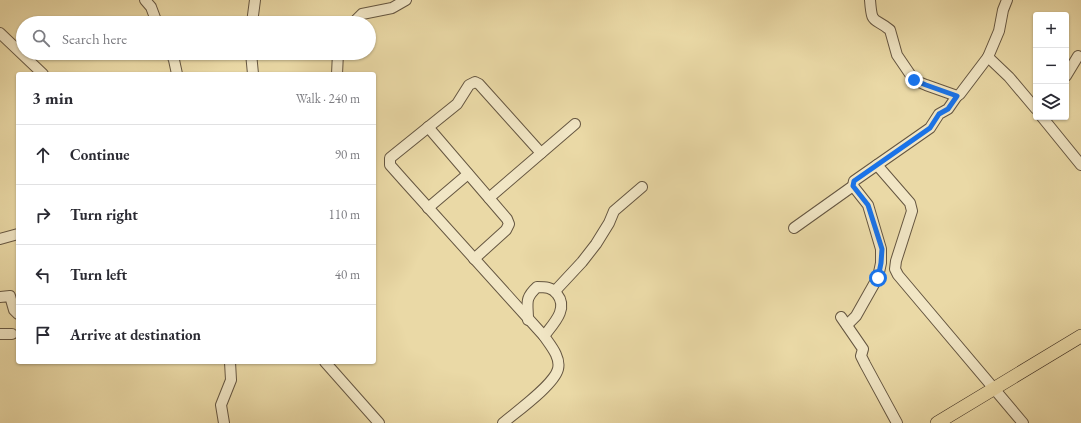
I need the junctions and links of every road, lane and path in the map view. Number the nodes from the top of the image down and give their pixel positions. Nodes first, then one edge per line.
1 (145, 0) edge
2 (255, 0) edge
3 (406, 0) edge
4 (870, 0) edge
5 (1007, 0) edge
6 (154, 16) edge
7 (253, 16) edge
8 (360, 16) edge
9 (0, 33) edge
10 (16, 48) edge
11 (1078, 56) dead end
12 (988, 57) junction
13 (28, 60) edge
14 (174, 60) edge
15 (252, 60) edge
16 (338, 60) edge
17 (1069, 71) edge
18 (41, 72) edge
19 (177, 72) edge
20 (253, 72) edge
21 (337, 72) edge
22 (957, 96) junction
23 (1033, 105) edge
24 (1044, 120) edge
25 (575, 124) dead end
26 (428, 127) junction
27 (540, 152) junction
28 (877, 165) junction
29 (1081, 165) edge
30 (468, 174) junction
31 (853, 186) junction
32 (642, 187) dead end
33 (489, 198) junction
34 (428, 208) junction
35 (794, 228) dead end
36 (16, 235) edge
37 (0, 239) edge
38 (474, 258) junction
39 (881, 263) junction
40 (896, 266) junction
41 (555, 291) junction
42 (0, 297) edge
43 (16, 312) edge
44 (528, 320) junction
45 (0, 334) edge
46 (12, 334) dead end
47 (544, 336) junction
48 (1081, 336) edge
49 (230, 364) edge
50 (327, 364) edge
51 (993, 388) junction
52 (224, 423) edge
53 (379, 423) edge
54 (503, 423) edge
55 (897, 423) edge
56 (937, 423) edge
57 (1023, 423) edge

1 - 6 street
2 - 7 street
3 - 8 street
4 - 22 street
5 - 12 street
9 - 10 street
11 - 17 street
12 - 22 street
12 - 23 street
13 - 18 street
14 - 19 street
15 - 20 street
16 - 21 street
22 - 28 street
24 - 29 street
25 - 27 street
26 - 27 street
26 - 30 street
26 - 34 street
27 - 33 street
28 - 31 street
28 - 40 street
30 - 33 street
30 - 34 street
31 - 35 street
31 - 39 street
32 - 41 street
33 - 38 street
34 - 38 street
36 - 37 street
38 - 44 street
39 - 40 street
39 - 55 street
40 - 51 street
41 - 44 street
41 - 47 street
42 - 43 street
44 - 47 street
45 - 46 street
47 - 54 street
48 - 51 main road
49 - 52 street
50 - 53 street
51 - 56 main road
51 - 57 street

